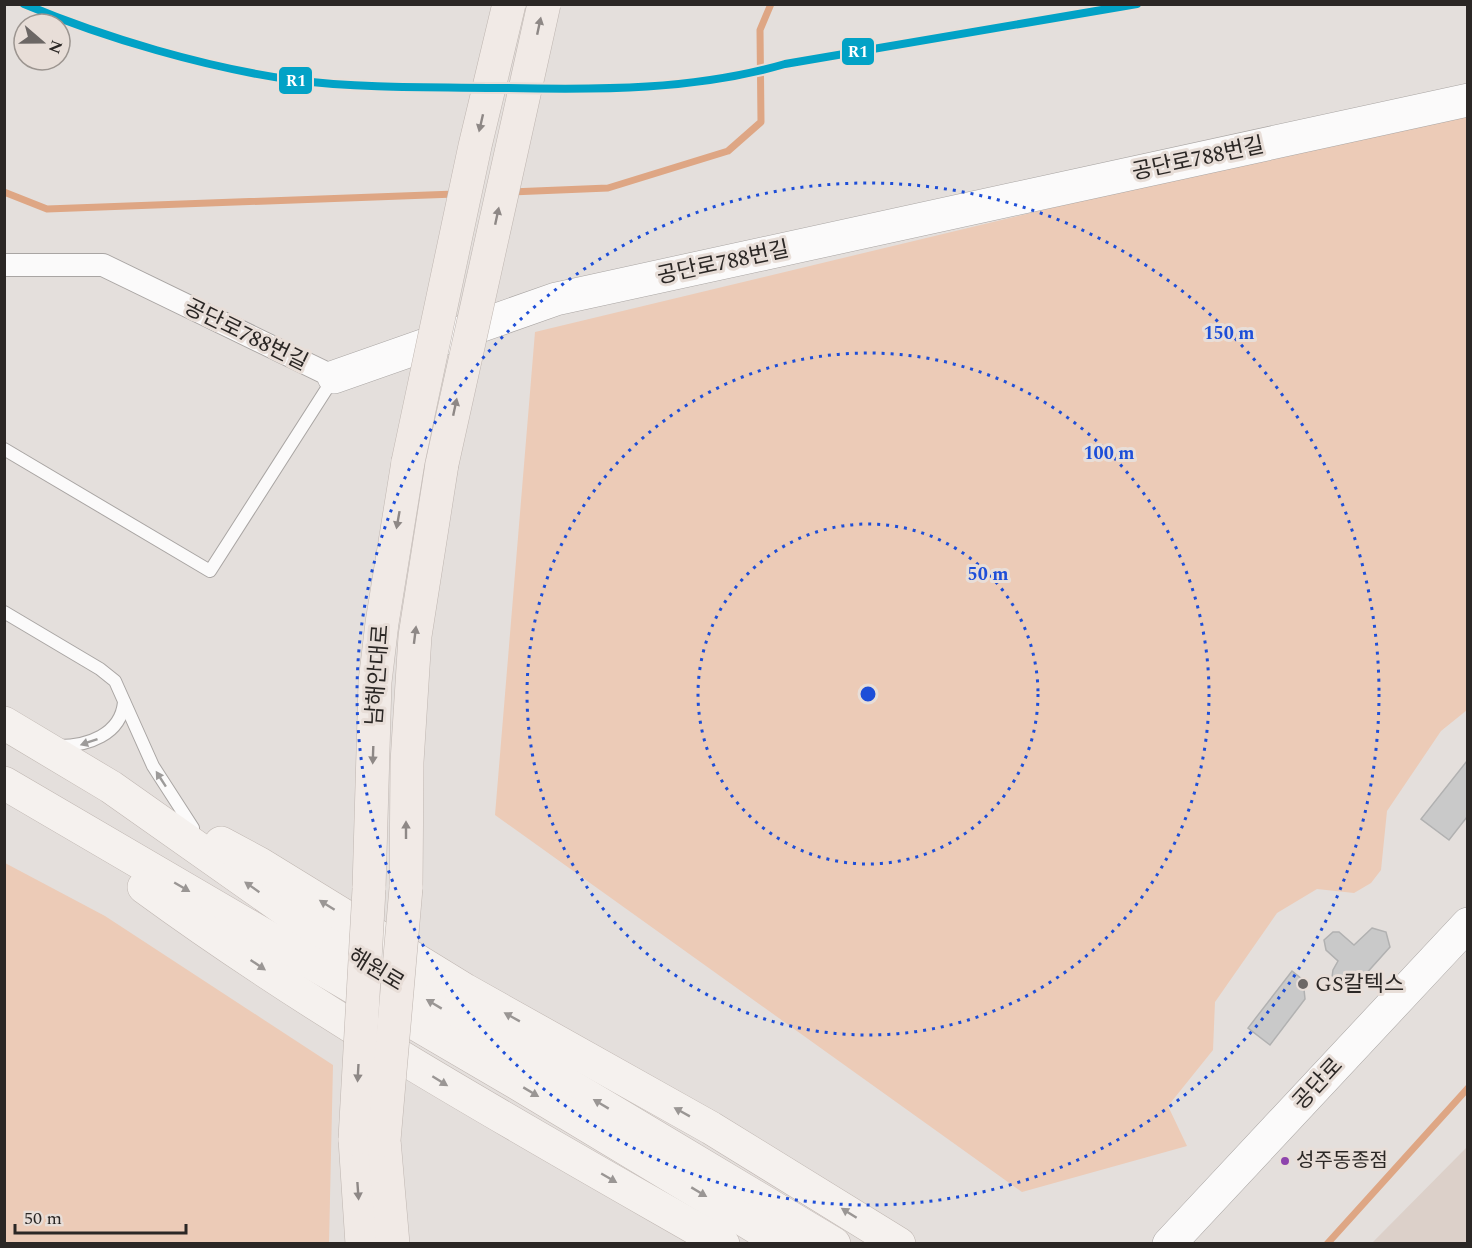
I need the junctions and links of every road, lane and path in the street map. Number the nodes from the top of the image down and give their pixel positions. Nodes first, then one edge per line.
1 (509, 4) edge
2 (544, 4) edge
3 (1467, 100) edge
4 (4, 265) edge
5 (334, 378) junction
6 (4, 449) edge
7 (4, 612) edge
8 (124, 700) junction
9 (4, 723) edge
10 (33, 740) junction
11 (4, 784) edge
12 (111, 787) junction
13 (193, 828) junction
14 (1467, 924) edge
15 (369, 1139) junction
16 (754, 1210) junction
17 (362, 1244) edge
18 (393, 1244) edge
19 (723, 1244) edge
20 (784, 1244) edge
21 (834, 1244) edge
22 (898, 1244) edge
23 (1169, 1244) edge

1 -> 15 highway, 남해안대로, bridge
15 -> 2 highway, 남해안대로, bridge
3 - 5 street, 공단로788번길
4 - 5 street, 공단로788번길
5 - 6 lane
7 - 8 lane
8 -> 10 lane
13 -> 8 lane
9 - 10 main road, 해원로
10 - 12 main road, 해원로
11 -> 16 main road, 해원로
11 -> 19 main road
12 - 13 main road
16 -> 12 main road, 해원로
22 -> 13 main road
14 - 23 street, 공단로
15 -> 17 highway
15 - 18 highway
16 - 20 main road
16 - 21 main road

